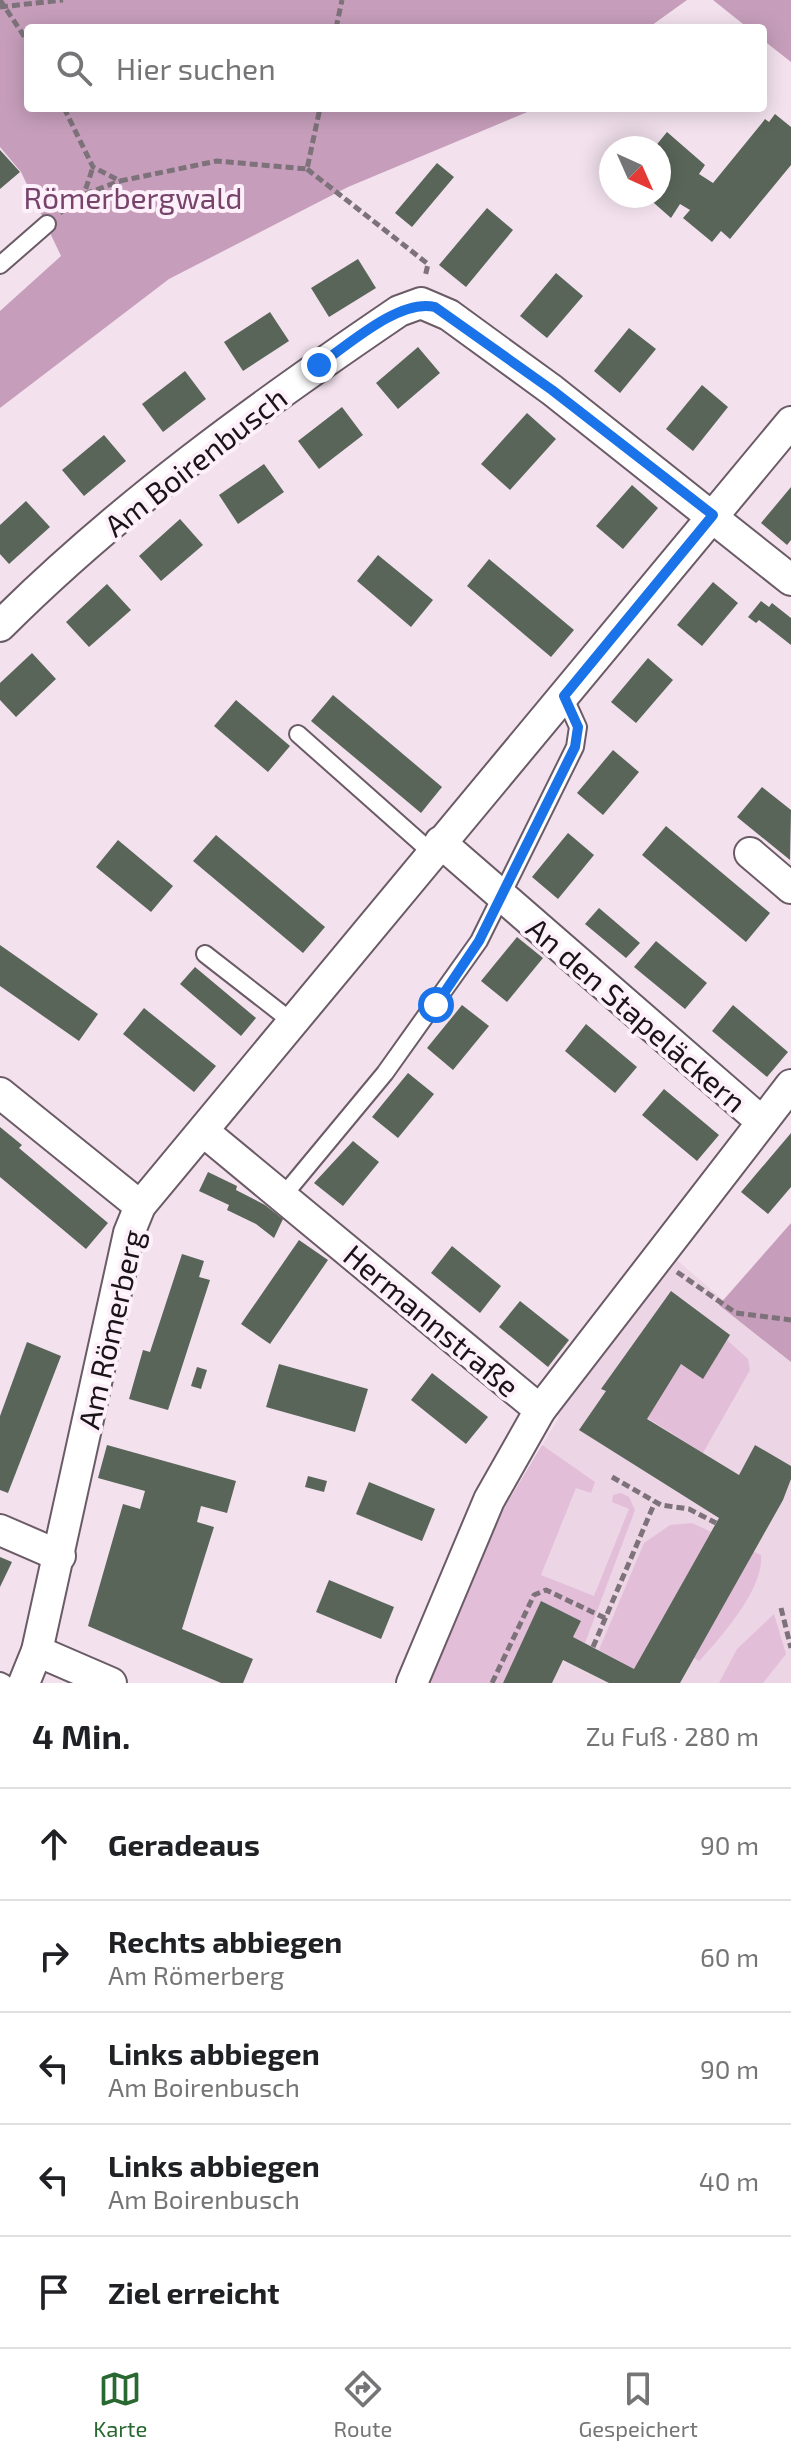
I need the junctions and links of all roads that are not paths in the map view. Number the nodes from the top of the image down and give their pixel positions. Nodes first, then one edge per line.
1 (47, 224) road end
2 (0, 265) edge
3 (791, 422) edge
4 (713, 515) junction
5 (791, 580) edge
6 (0, 626) edge
7 (564, 696) junction
8 (298, 734) dead end
9 (435, 847) junction
10 (750, 853) dead end
11 (791, 888) edge
12 (501, 897) junction
13 (205, 954) dead end
14 (291, 1021) junction
15 (791, 1085) edge
16 (0, 1093) edge
17 (762, 1122) junction
18 (203, 1131) junction
19 (283, 1196) junction
20 (140, 1206) junction
21 (540, 1410) junction
22 (0, 1530) edge
23 (60, 1556) junction
24 (37, 1651) junction
25 (24, 1683) edge
26 (111, 1683) edge
27 (412, 1683) edge

1 - 2 lane
3 - 4 street, Am Römerberg
4 - 5 street
4 - 6 street, Am Boirenbusch
4 - 7 street, Am Römerberg
7 - 9 street, Am Römerberg
7 - 12 lane
8 - 9 lane
9 - 12 street, An den Stapeläckern
9 - 14 street, Am Römerberg
10 - 11 street
12 - 17 street, An den Stapeläckern
12 - 19 lane
13 - 14 lane
14 - 18 street, Am Römerberg
15 - 17 street, An den Stapeläckern
16 - 20 street
17 - 21 street, An den Stapeläckern
18 - 19 street, Hermannstraße
18 - 20 street, Am Römerberg
19 - 21 street, Hermannstraße
20 - 23 street, Am Römerberg
21 - 27 street, Hermannstraße
22 - 23 street
23 - 24 street, Am Römerberg
24 - 25 street, Am Römerberg
24 - 26 street

